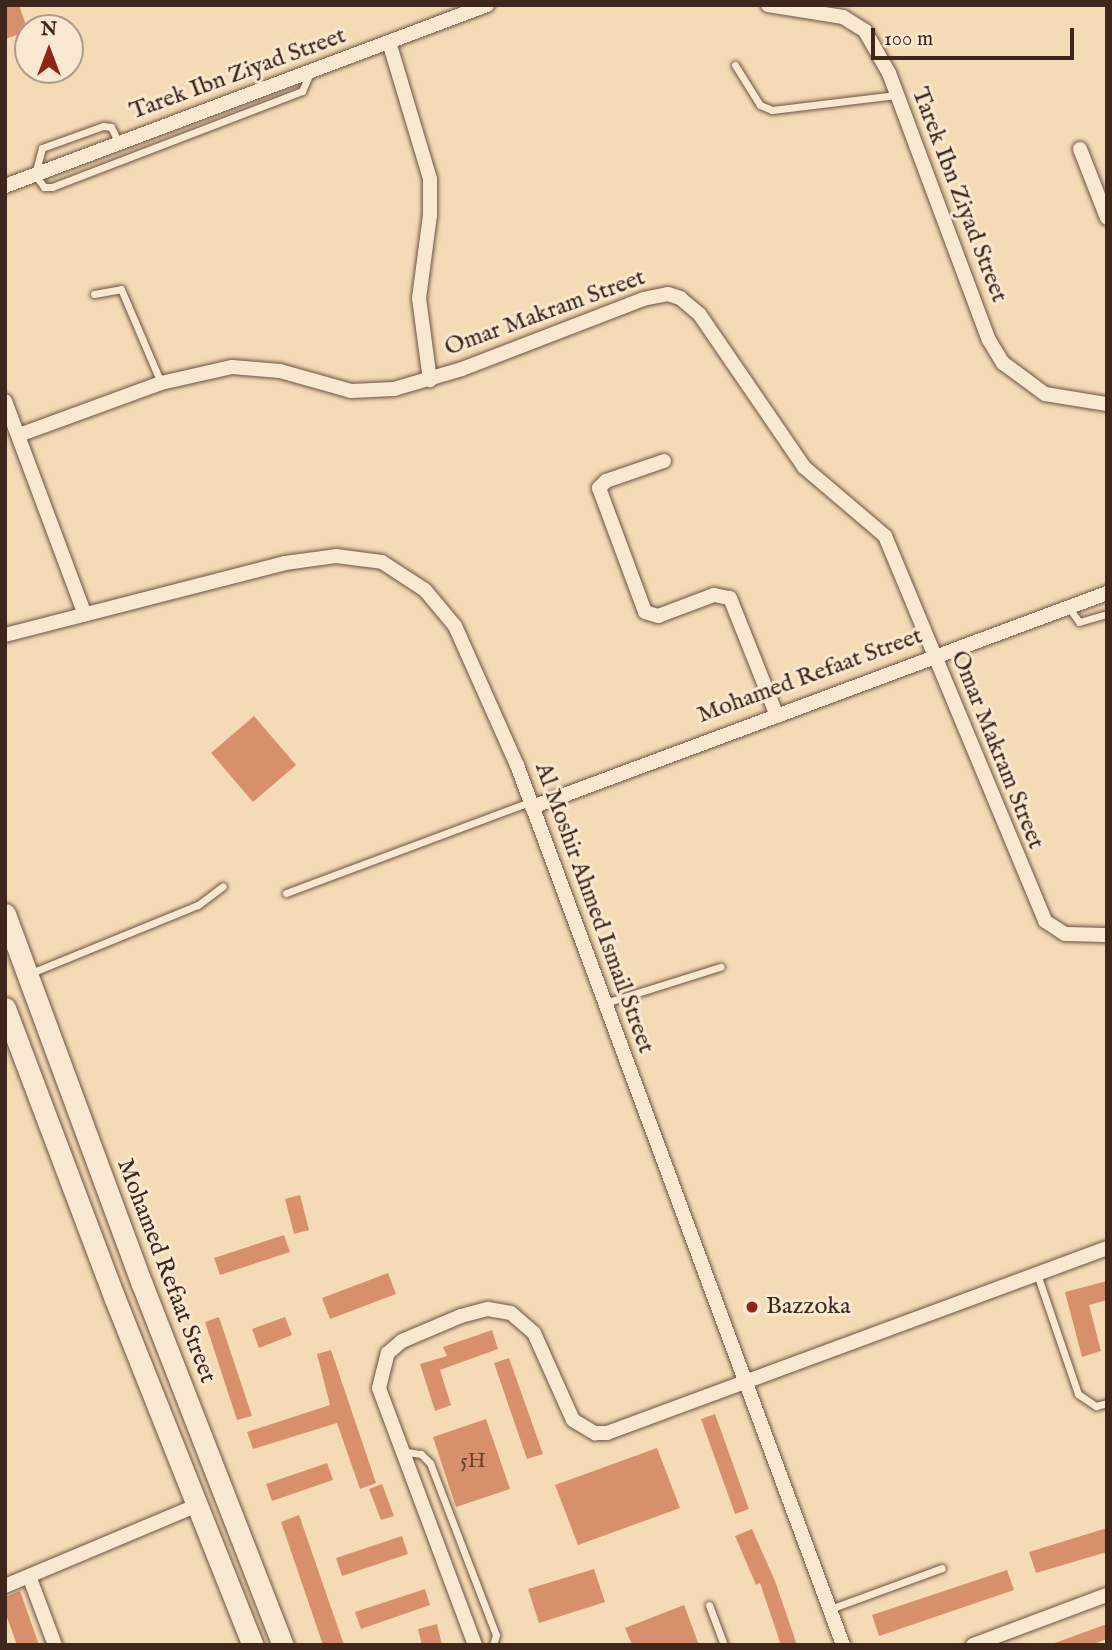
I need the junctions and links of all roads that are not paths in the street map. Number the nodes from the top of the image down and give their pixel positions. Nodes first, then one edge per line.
1 (487, 5) edge
2 (768, 5) edge
3 (388, 42) junction
4 (735, 65) dead end
5 (311, 71) junction
6 (897, 95) junction
7 (119, 143) junction
8 (1080, 149) dead end
9 (35, 175) junction
10 (5, 186) edge
11 (1102, 191) edge
12 (1107, 218) edge
13 (94, 293) dead end
14 (430, 380) junction
15 (161, 383) junction
16 (5, 401) edge
17 (1107, 404) edge
18 (19, 435) junction
19 (664, 461) dead end
20 (1107, 593) edge
21 (1069, 607) junction
22 (1107, 614) edge
23 (85, 615) junction
24 (25, 631) junction
25 (5, 635) edge
26 (5, 640) edge
27 (934, 657) junction
28 (777, 716) junction
29 (531, 805) junction
30 (223, 886) dead end
31 (286, 893) dead end
32 (5, 914) edge
33 (1107, 935) edge
34 (720, 967) dead end
35 (27, 975) junction
36 (605, 1003) junction
37 (5, 1007) edge
38 (1107, 1248) edge
39 (134, 1262) junction
40 (105, 1274) junction
41 (1036, 1274) junction
42 (142, 1284) junction
43 (115, 1299) junction
44 (748, 1382) junction
45 (1107, 1403) edge
46 (401, 1451) junction
47 (200, 1504) junction
48 (942, 1568) dead end
49 (29, 1576) junction
50 (5, 1586) edge
51 (1107, 1595) edge
52 (709, 1605) dead end
53 (830, 1609) junction
54 (55, 1645) edge
55 (253, 1645) edge
56 (283, 1645) edge
57 (475, 1645) edge
58 (493, 1645) edge
59 (724, 1645) edge
60 (843, 1645) edge
61 (973, 1645) edge

1 - 3 street, Tarek Ibn Ziyad Street
2 - 6 street, Tarek Ibn Ziyad Street
3 - 5 street, Tarek Ibn Ziyad Street
3 - 14 street
4 - 6 lane
5 - 7 street, Tarek Ibn Ziyad Street
5 - 9 lane
6 - 17 street, Tarek Ibn Ziyad Street
7 - 9 street, Tarek Ibn Ziyad Street
7 - 9 lane
8 - 11 street
9 - 10 street, Tarek Ibn Ziyad Street
11 - 12 street
13 - 15 lane
14 - 15 street, Omar Makram Street
14 - 27 street, Omar Makram Street
15 - 18 street, Omar Makram Street
16 - 18 street
18 - 23 street
19 - 28 street
20 - 21 street, Mohamed Refaat Street
21 - 22 lane
21 - 27 street, Mohamed Refaat Street
23 - 24 street, Al Moshir Ahmed Ismail Street
23 - 29 street, Al Moshir Ahmed Ismail Street
24 - 25 street, Al Moshir Ahmed Ismail Street
24 - 26 street, Al Moshir Ahmed Ismail Street
27 - 28 street, Mohamed Refaat Street
27 - 33 street, Omar Makram Street
28 - 29 street, Mohamed Refaat Street
29 - 31 lane
29 - 36 street, Al Moshir Ahmed Ismail Street
30 - 35 lane
32 - 35 street, Mohamed Refaat Street
34 - 36 lane
35 - 39 street, Mohamed Refaat Street
36 - 44 street, Al Moshir Ahmed Ismail Street
37 - 40 street
38 - 41 street
39 - 40 street
39 - 42 street, Mohamed Refaat Street
40 - 43 street
41 - 44 street
41 - 45 lane
42 - 43 street
42 - 56 street, Mohamed Refaat Street
43 - 47 street
44 - 46 street
44 - 53 street, Al Moshir Ahmed Ismail Street
46 - 57 street
46 - 58 lane
47 - 49 street
47 - 55 street
48 - 53 lane
49 - 50 street
49 - 54 street
51 - 61 street
52 - 59 lane
53 - 60 street, Al Moshir Ahmed Ismail Street

